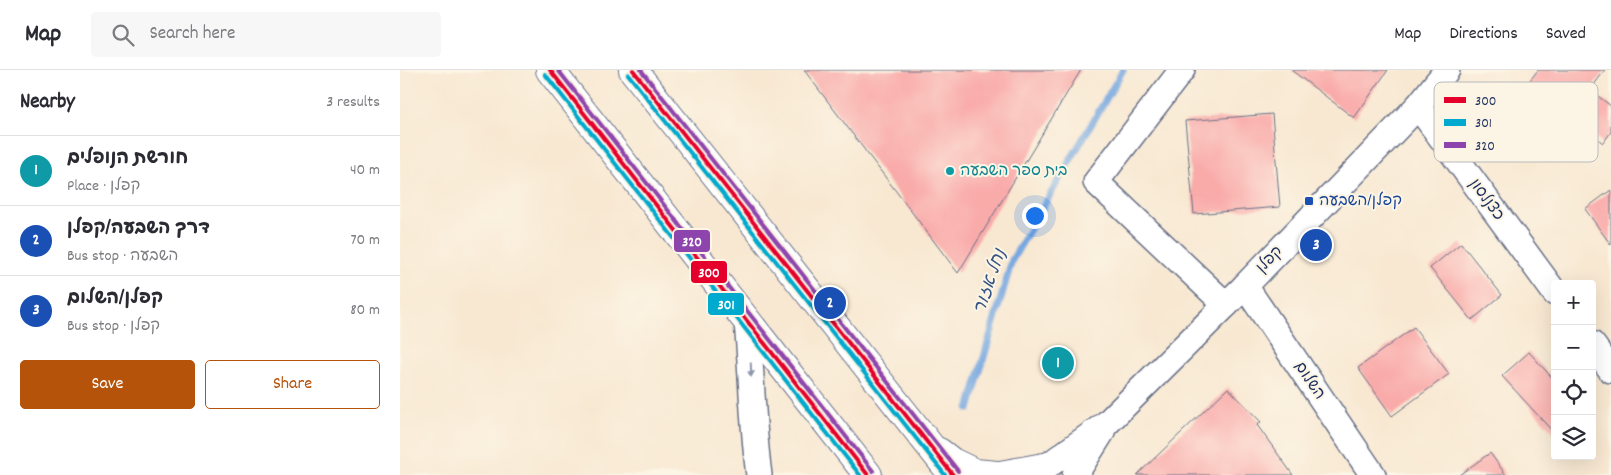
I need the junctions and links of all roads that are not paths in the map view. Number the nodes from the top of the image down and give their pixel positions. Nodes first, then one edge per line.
1 (550, 70) edge
2 (633, 70) edge
3 (1182, 70) edge
4 (1447, 70) edge
5 (1437, 82) edge
6 (1434, 86) edge
7 (1418, 106) junction
8 (1434, 128) edge
9 (1459, 162) edge
10 (1245, 286) junction
11 (1551, 288) edge
12 (1226, 306) junction
13 (747, 322) junction
14 (1596, 349) edge
15 (1611, 370) edge
16 (1107, 423) junction
17 (931, 447) junction
18 (1039, 471) edge
19 (759, 475) edge
20 (868, 475) edge
21 (953, 475) edge
22 (999, 475) edge
23 (1075, 475) edge
24 (1373, 475) edge

1 - 13 highway
2 - 17 highway
3 - 12 street
4 - 5 street, קפלן
6 - 7 street, קפלן
7 - 8 street, כצנלסון
7 - 10 street, קפלן
9 - 11 street, כצנלסון
10 - 12 street, קפלן
10 - 24 street, השלום
12 - 16 street, קפלן
13 -> 19 street
13 - 20 highway
14 - 15 street
16 - 18 street, קפלן
16 - 23 street, קפלן
17 - 21 highway
17 - 22 highway
18 - 22 highway

